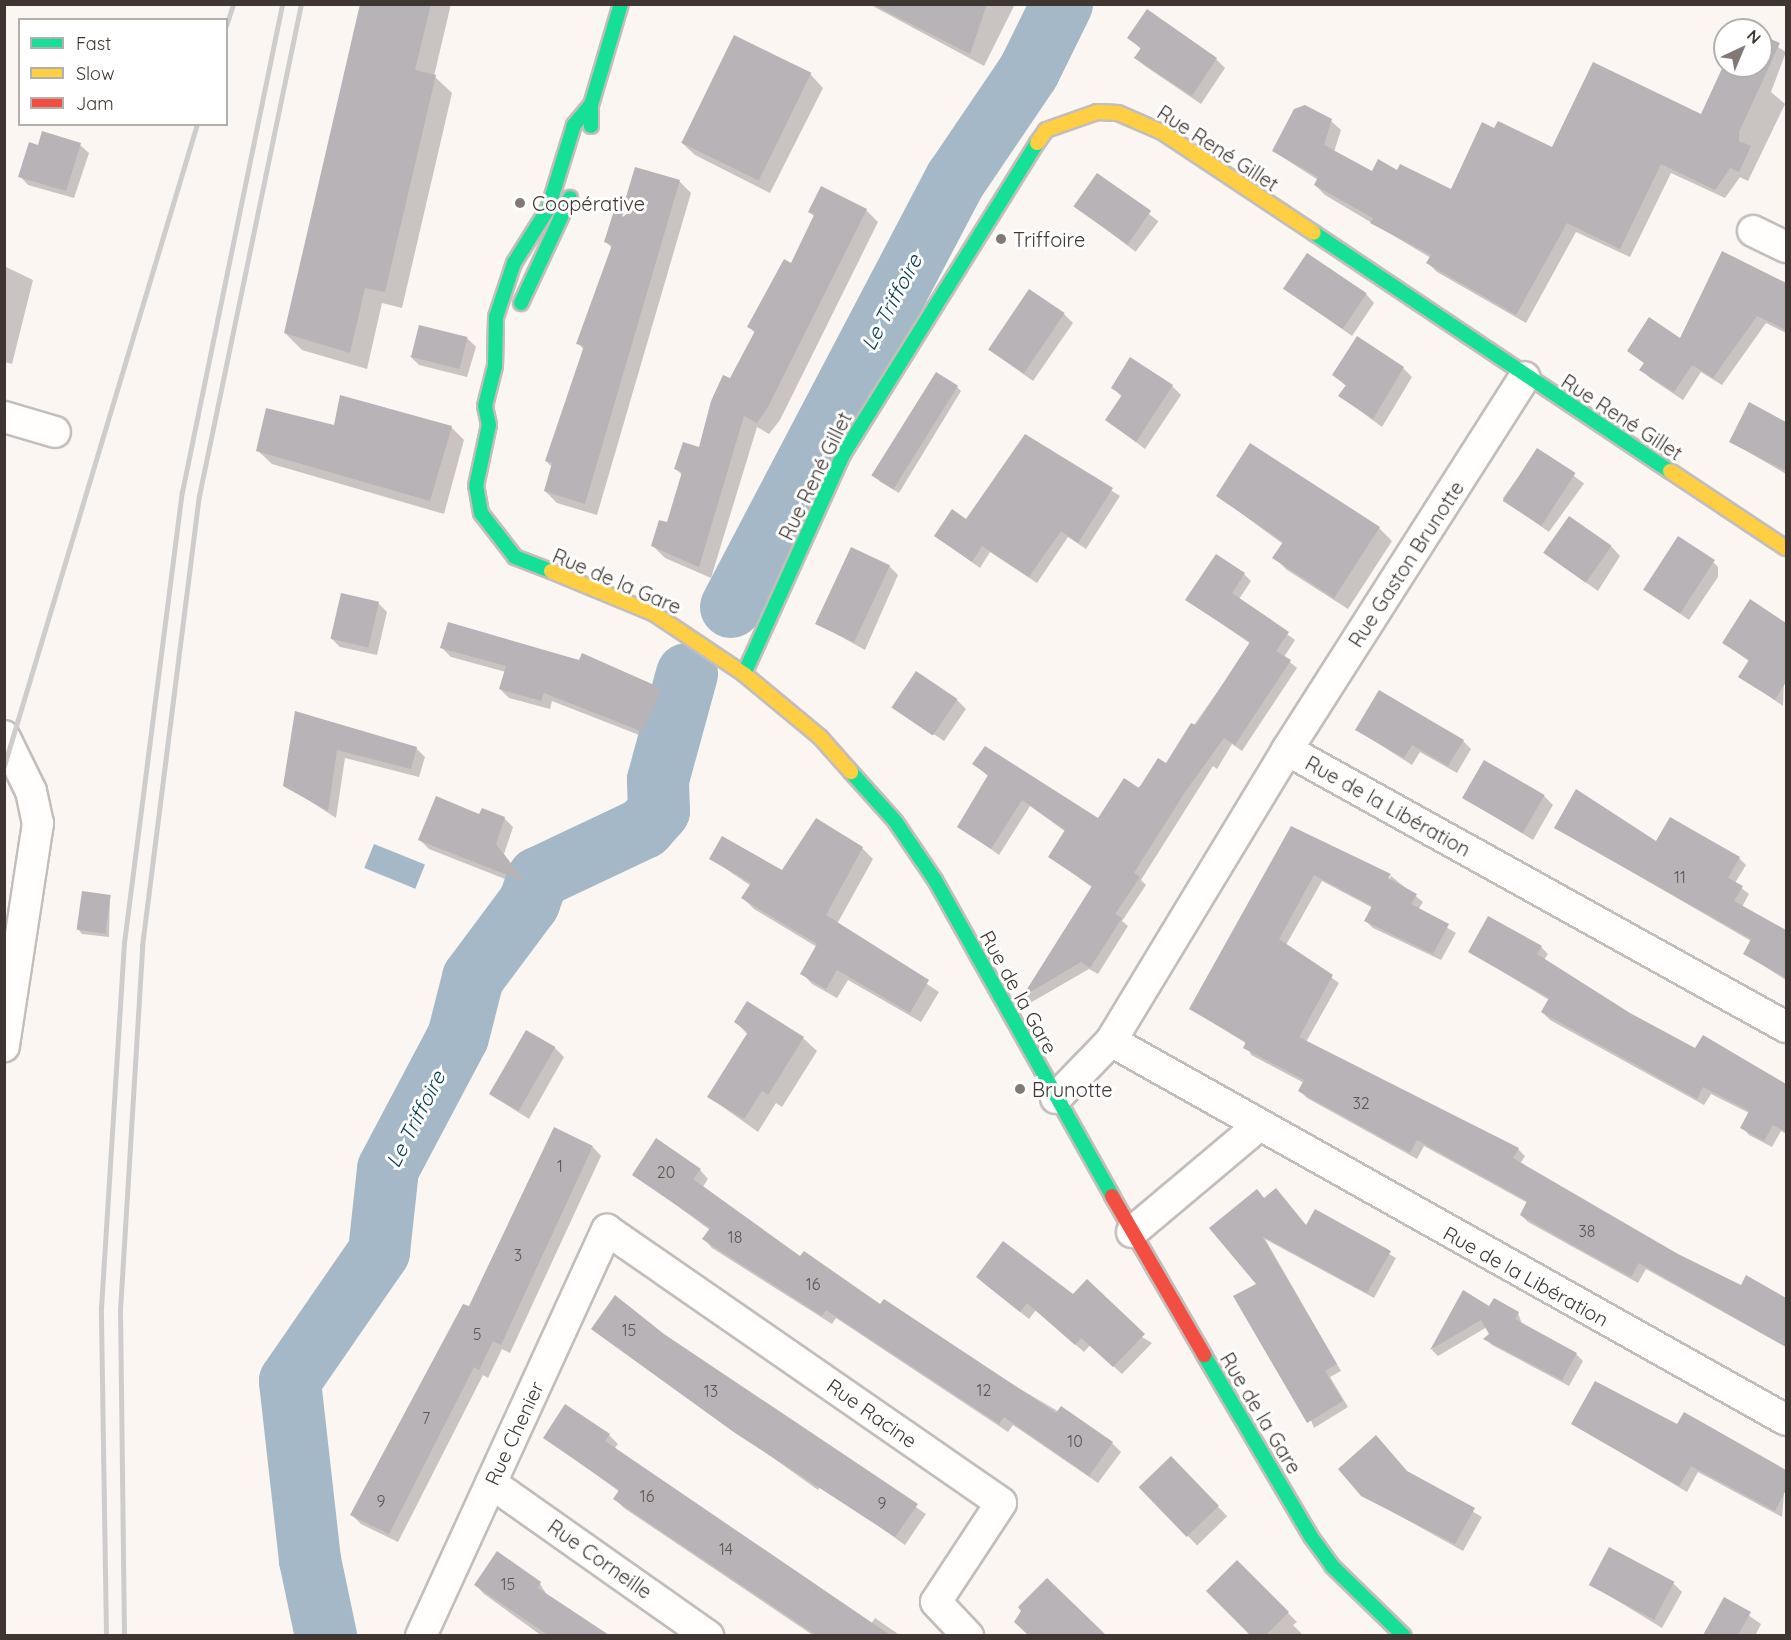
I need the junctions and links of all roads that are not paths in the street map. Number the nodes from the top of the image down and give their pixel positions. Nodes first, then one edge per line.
1 (621, 4) edge
2 (591, 105) junction
3 (588, 144) dead end
4 (575, 185) dead end
5 (1753, 231) dead end
6 (1786, 246) edge
7 (518, 320) dead end
8 (1525, 377) junction
9 (503, 412) dead end
10 (4, 417) edge
11 (489, 425) junction
12 (55, 432) dead end
13 (1786, 548) edge
14 (744, 675) junction
15 (4, 736) edge
16 (1287, 750) junction
17 (1786, 1028) edge
18 (1111, 1041) junction
19 (4, 1046) edge
20 (1056, 1098) junction
21 (1257, 1127) junction
22 (607, 1230) joint
23 (1132, 1232) junction
24 (1786, 1420) edge
25 (491, 1484) junction
26 (420, 1635) edge
27 (708, 1635) edge
28 (968, 1635) edge
29 (1404, 1635) edge

1 - 2 street
2 - 3 street
2 - 11 street
4 - 7 street
5 - 6 street
8 - 13 street, Rue René Gillet
8 - 14 street, Rue René Gillet
8 - 16 street, Rue Gaston Brunotte
9 - 11 street
10 - 12 street
11 - 14 street, Rue de la Gare
14 - 20 street, Rue de la Gare
15 - 19 street
16 - 17 street, Rue de la Libération
16 - 18 street, Rue de la Libération
18 - 20 street, Rue de la Libération
18 - 21 street, Rue de la Libération
20 - 23 street, Rue de la Gare
21 - 23 street
21 - 24 street, Rue de la Libération
22 - 25 street, Rue Chenier
22 - 28 street, Rue Racine
23 - 29 street, Rue de la Gare
25 - 26 street, Rue Chenier
25 - 27 street, Rue Corneille

